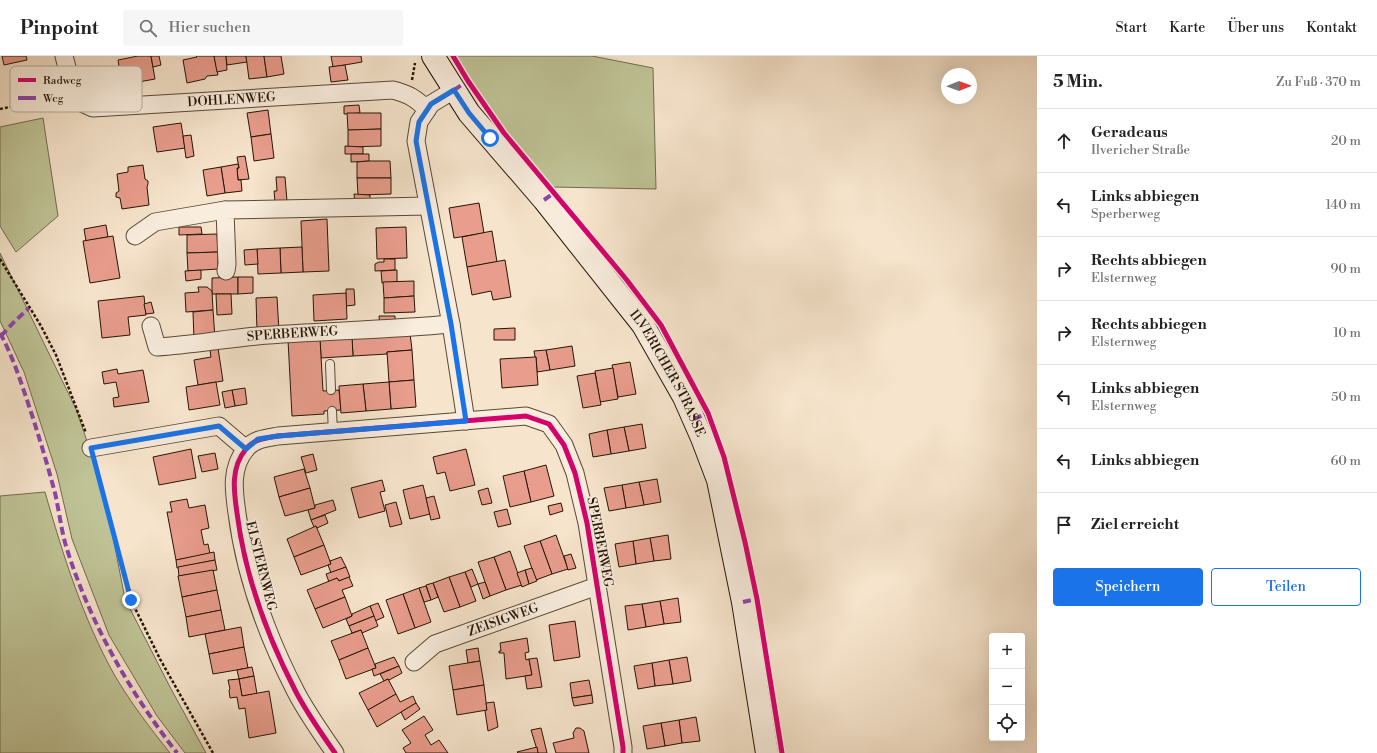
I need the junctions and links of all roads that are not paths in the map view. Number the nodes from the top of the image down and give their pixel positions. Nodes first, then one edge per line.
1 (64, 56) edge
2 (433, 56) edge
3 (67, 66) edge
4 (454, 90) junction
5 (142, 105) edge
6 (427, 110) junction
7 (428, 206) junction
8 (225, 210) junction
9 (135, 236) dead end
10 (226, 271) dead end
11 (451, 324) junction
12 (151, 326) dead end
13 (330, 364) dead end
14 (331, 390) dead end
15 (332, 411) dead end
16 (466, 421) junction
17 (333, 432) junction
18 (91, 448) road end
19 (246, 449) junction
20 (597, 586) junction
21 (414, 662) dead end
22 (335, 753) edge
23 (623, 753) edge
24 (767, 753) edge

1 - 3 street, DOHLENWEG
2 - 4 street, ILVERICHER STRASSE
4 - 6 street
4 - 24 street, ILVERICHER STRASSE
5 - 6 street, DOHLENWEG
6 - 7 street
7 - 8 street
7 - 11 street
8 - 9 street
8 - 10 street
11 - 12 street, SPERBERWEG
11 - 16 street
13 - 14 lane
15 - 17 lane
16 - 17 street, ELSTERNWEG
16 - 20 street, SPERBERWEG
17 - 19 street, ELSTERNWEG
18 - 19 street
19 - 22 street, ELSTERNWEG
20 - 21 street, ZEISIGWEG
20 - 23 street, SPERBERWEG

